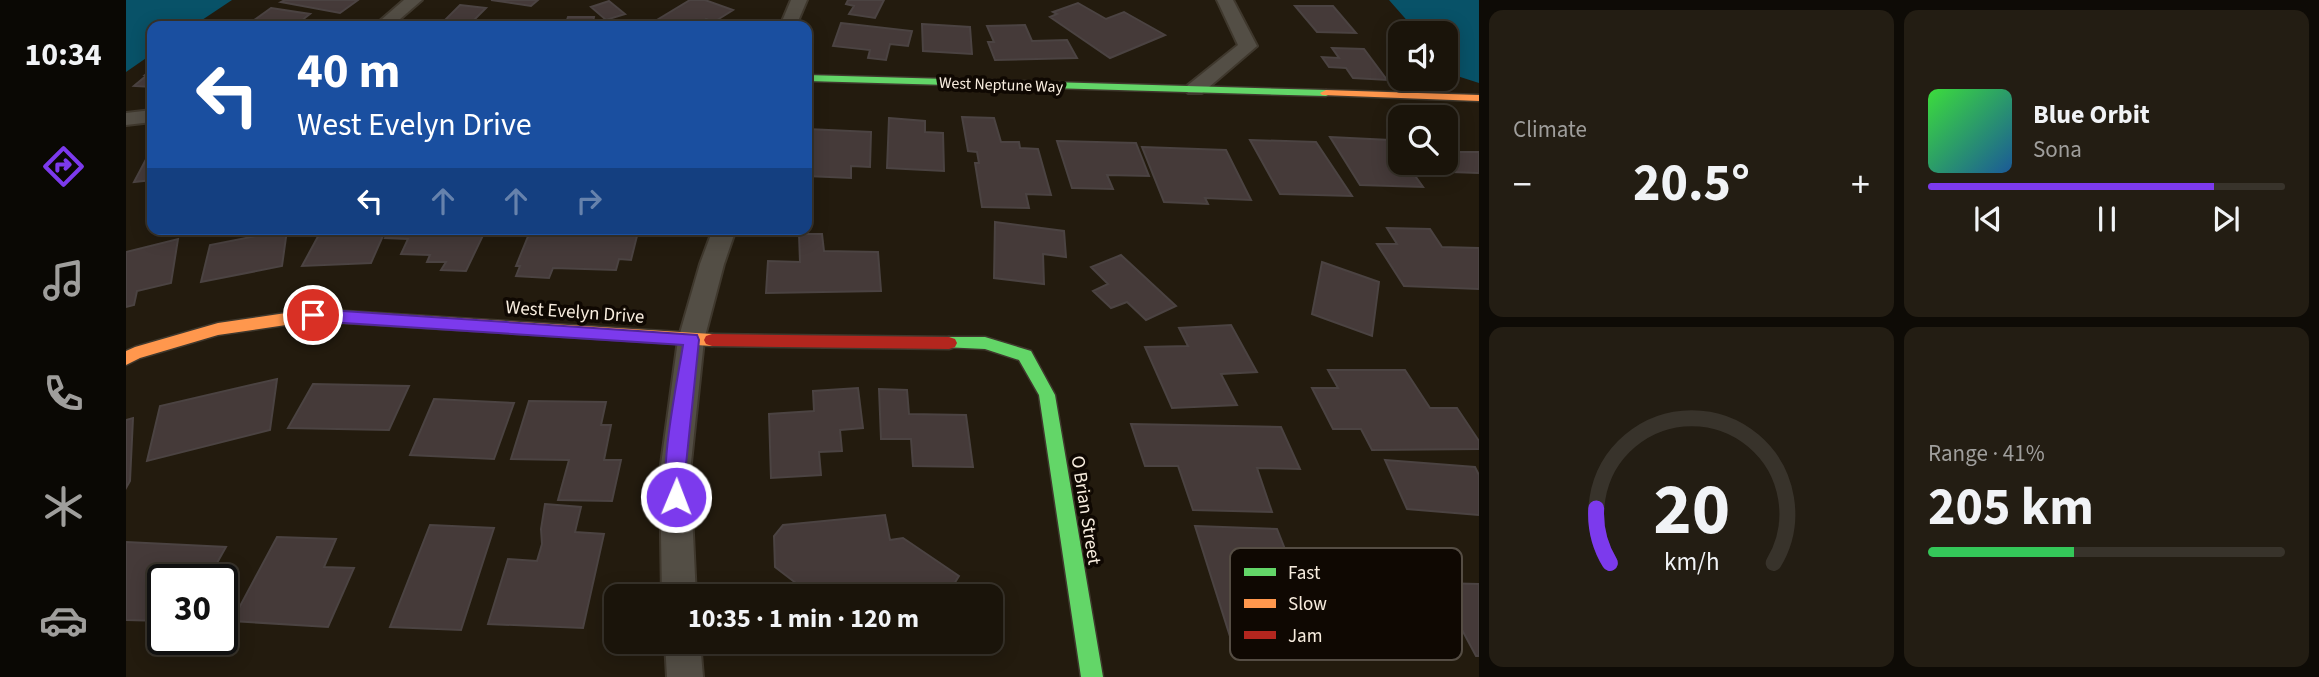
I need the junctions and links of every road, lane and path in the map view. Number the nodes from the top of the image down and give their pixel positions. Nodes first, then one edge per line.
1 (414, 0) edge
2 (799, 0) edge
3 (1225, 0) edge
4 (388, 21) edge
5 (790, 21) edge
6 (812, 78) edge
7 (1195, 89) junction
8 (1479, 98) edge
9 (147, 117) edge
10 (126, 119) edge
11 (723, 235) edge
12 (691, 340) junction
13 (1025, 355) joint
14 (126, 359) edge
15 (679, 584) edge
16 (683, 654) edge
17 (685, 677) edge
18 (1092, 677) edge

1 - 4 street
2 - 5 street
3 - 7 street
6 - 7 street, West Neptune Way
7 - 8 street, West Neptune Way
9 - 10 street
11 - 12 street
12 - 13 street, West Evelyn Drive
12 - 14 street, West Evelyn Drive
12 - 15 street
13 - 18 street, O Brian Street
16 - 17 street

